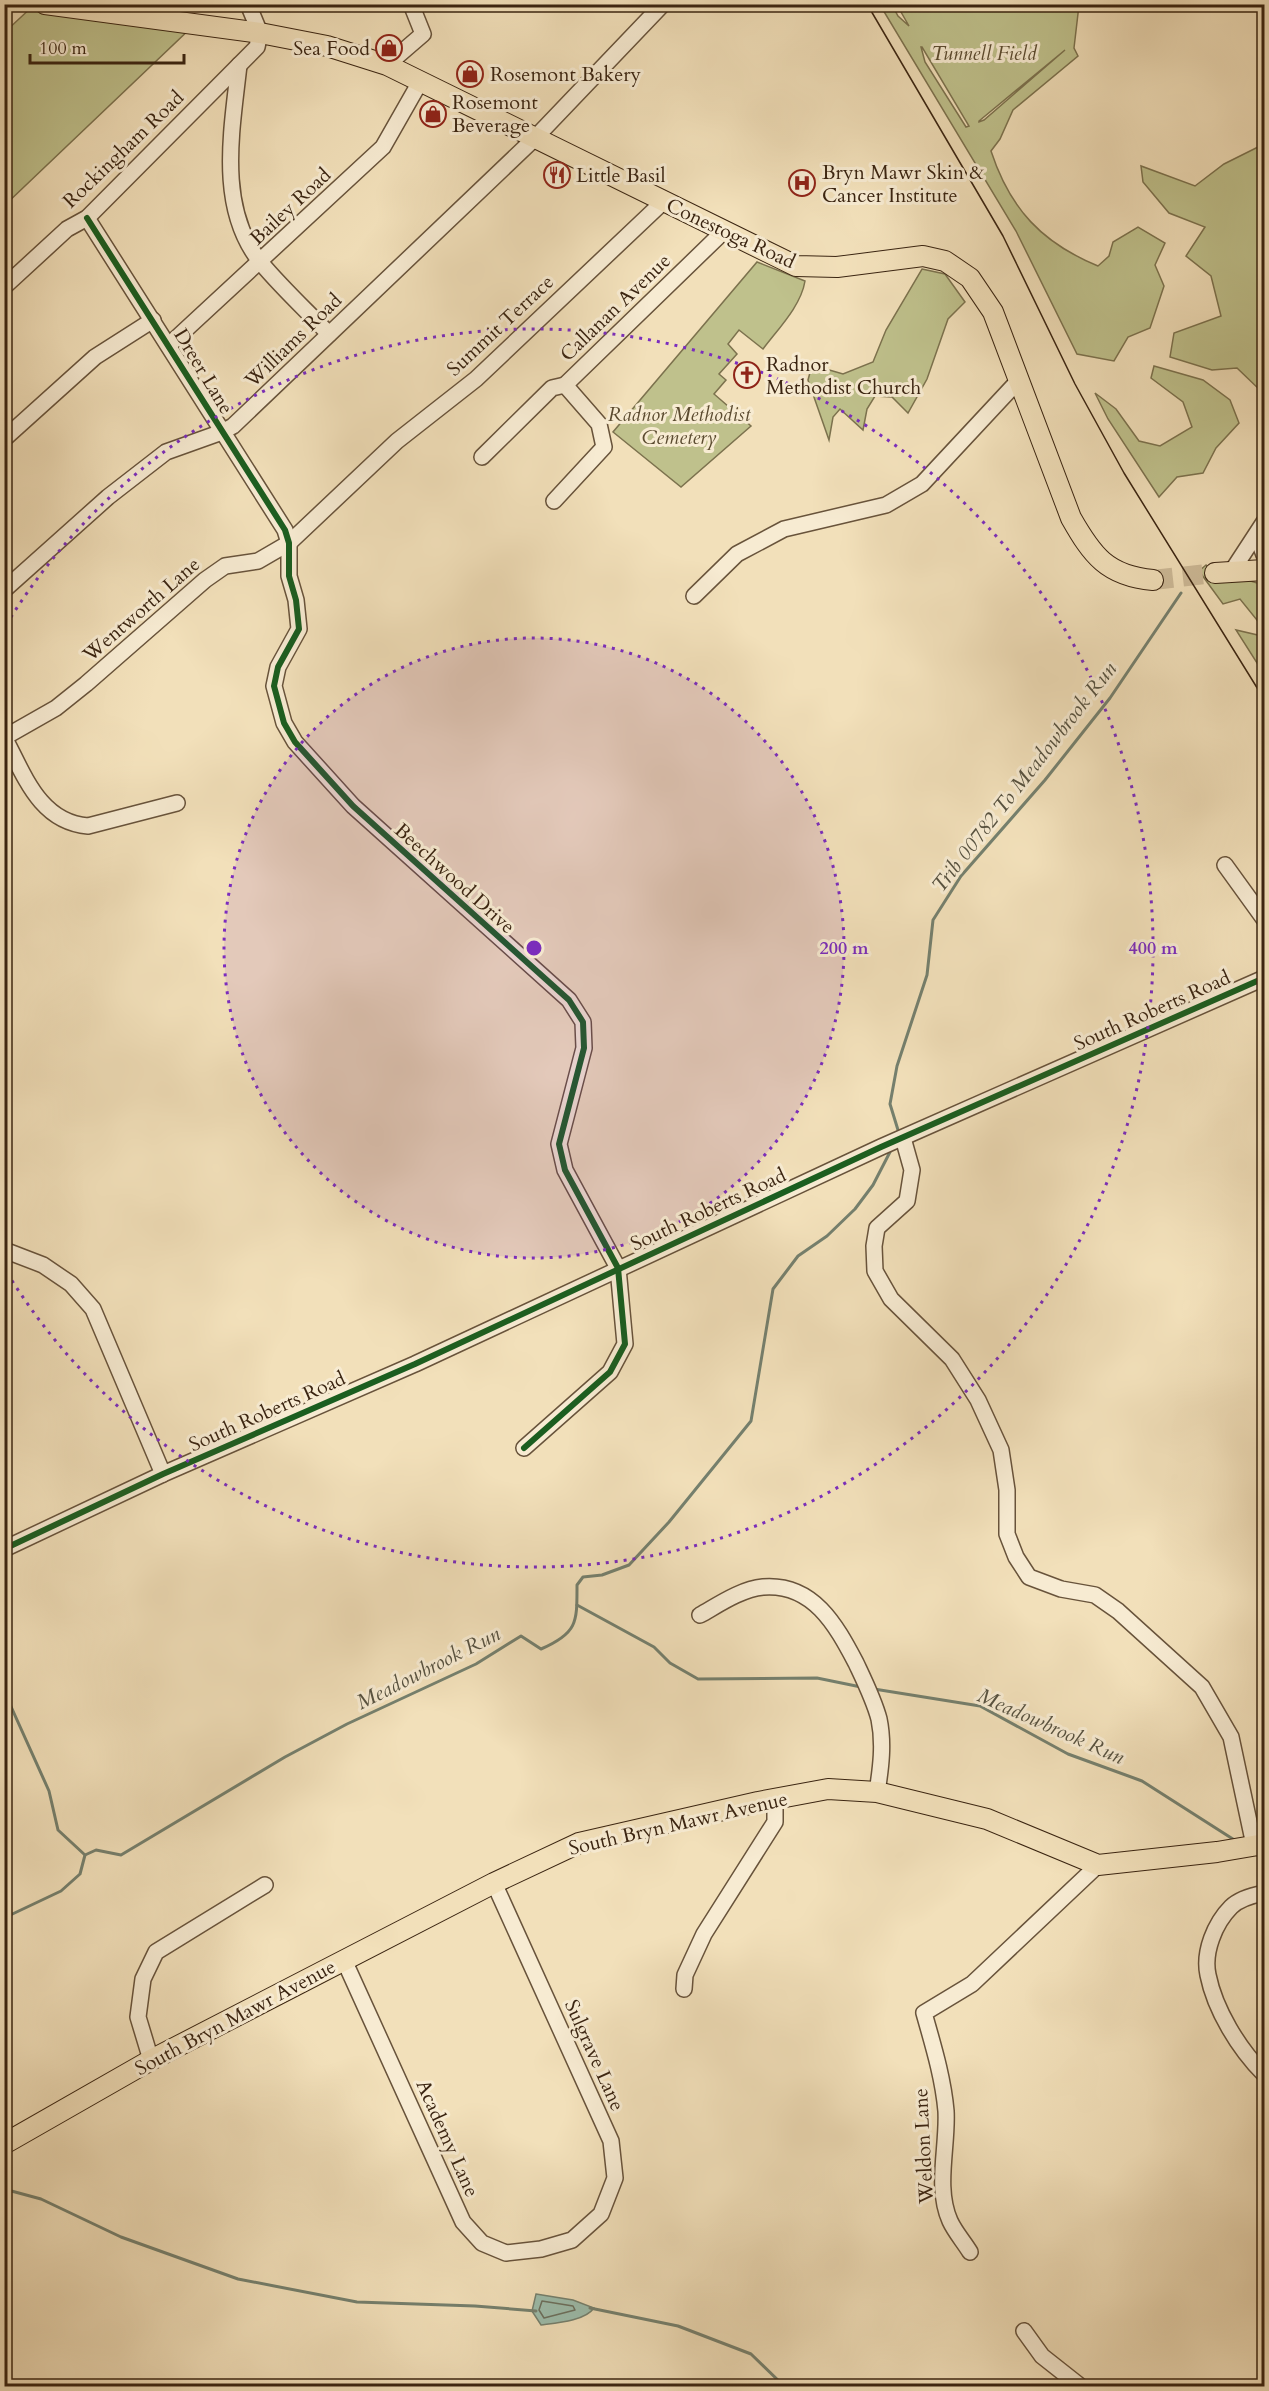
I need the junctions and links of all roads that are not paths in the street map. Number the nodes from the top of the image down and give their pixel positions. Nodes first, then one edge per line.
1 (45, 4) edge
2 (248, 4) edge
3 (411, 4) edge
4 (663, 4) edge
5 (260, 33) junction
6 (240, 65) junction
7 (387, 65) junction
8 (420, 82) junction
9 (537, 137) junction
10 (663, 201) junction
11 (87, 218) junction
12 (724, 231) junction
13 (261, 262) junction
14 (4, 287) edge
15 (153, 320) junction
16 (329, 334) junction
17 (169, 345) junction
18 (1019, 380) junction
19 (565, 385) junction
20 (222, 432) junction
21 (4, 439) edge
22 (482, 457) dead end
23 (360, 475) joint
24 (555, 501) dead end
25 (1262, 529) edge
26 (289, 543) junction
27 (1264, 555) edge
28 (1264, 570) edge
29 (1224, 572) joint
30 (1153, 580) tunnel mouth
31 (4, 590) edge
32 (694, 596) dead end
33 (5, 737) edge
34 (177, 803) dead end
35 (1225, 865) dead end
36 (1264, 919) edge
37 (1264, 978) edge
38 (903, 1138) junction
39 (4, 1250) edge
40 (618, 1268) junction
41 (524, 1448) dead end
42 (163, 1474) junction
43 (4, 1550) edge
44 (700, 1616) dead end
45 (877, 1792) junction
46 (776, 1799) junction
47 (1256, 1845) edge
48 (1098, 1865) junction
49 (494, 1883) junction
50 (265, 1885) dead end
51 (1264, 1893) edge
52 (344, 1960) junction
53 (684, 1989) dead end
54 (151, 2060) junction
55 (1264, 2074) edge
56 (4, 2144) edge
57 (572, 2240) joint
58 (970, 2252) dead end
59 (1024, 2331) dead end
60 (1080, 2386) edge

1 - 5 main road, Conestoga Road
2 - 5 street
3 - 7 street
4 - 9 street, Williams Road
5 - 6 street, Rockingham Road
5 - 7 main road, Conestoga Road
6 - 11 street, Rockingham Road
6 - 13 street
7 - 8 main road, Conestoga Road
8 - 9 main road, Conestoga Road
8 - 13 street, Bailey Road
9 - 10 main road, Conestoga Road
9 - 16 street, Williams Road
10 - 12 main road, Conestoga Road
10 - 23 street, Summit Terrace
11 - 14 street, Rockingham Road
11 - 15 street, Dreer Lane
12 - 18 main road, Conestoga Road
12 - 19 street, Callanan Avenue
13 - 16 street
13 - 17 street, Bailey Road
15 - 17 street, Dreer Lane
15 - 21 street
16 - 20 street, Williams Road
17 - 20 street, Dreer Lane
18 - 30 main road, Conestoga Road
18 - 32 street
19 - 22 street
19 - 24 street, Callanan Avenue
20 - 26 street, Dreer Lane
20 - 31 street, Williams Road
23 - 26 street, Wentworth Lane
25 - 27 street
25 - 29 street
26 - 33 street, Wentworth Lane
26 - 40 street, Beechwood Drive
28 - 29 main road
33 - 34 street
35 - 36 street
37 - 38 street, South Roberts Road
38 - 40 street, South Roberts Road
38 - 47 street
39 - 42 street
40 - 41 street
40 - 42 street, South Roberts Road
42 - 43 street, South Roberts Road
44 - 45 street
45 - 46 main road, South Bryn Mawr Avenue
45 - 48 main road, South Bryn Mawr Avenue
46 - 49 main road, South Bryn Mawr Avenue
46 - 53 street
47 - 48 main road, South Bryn Mawr Avenue
48 - 58 street, Weldon Lane
49 - 52 main road, South Bryn Mawr Avenue
49 - 57 street, Sulgrave Lane
50 - 54 street
51 - 55 street
52 - 54 main road, South Bryn Mawr Avenue
52 - 57 street, Academy Lane
54 - 56 main road, South Bryn Mawr Avenue
59 - 60 street

